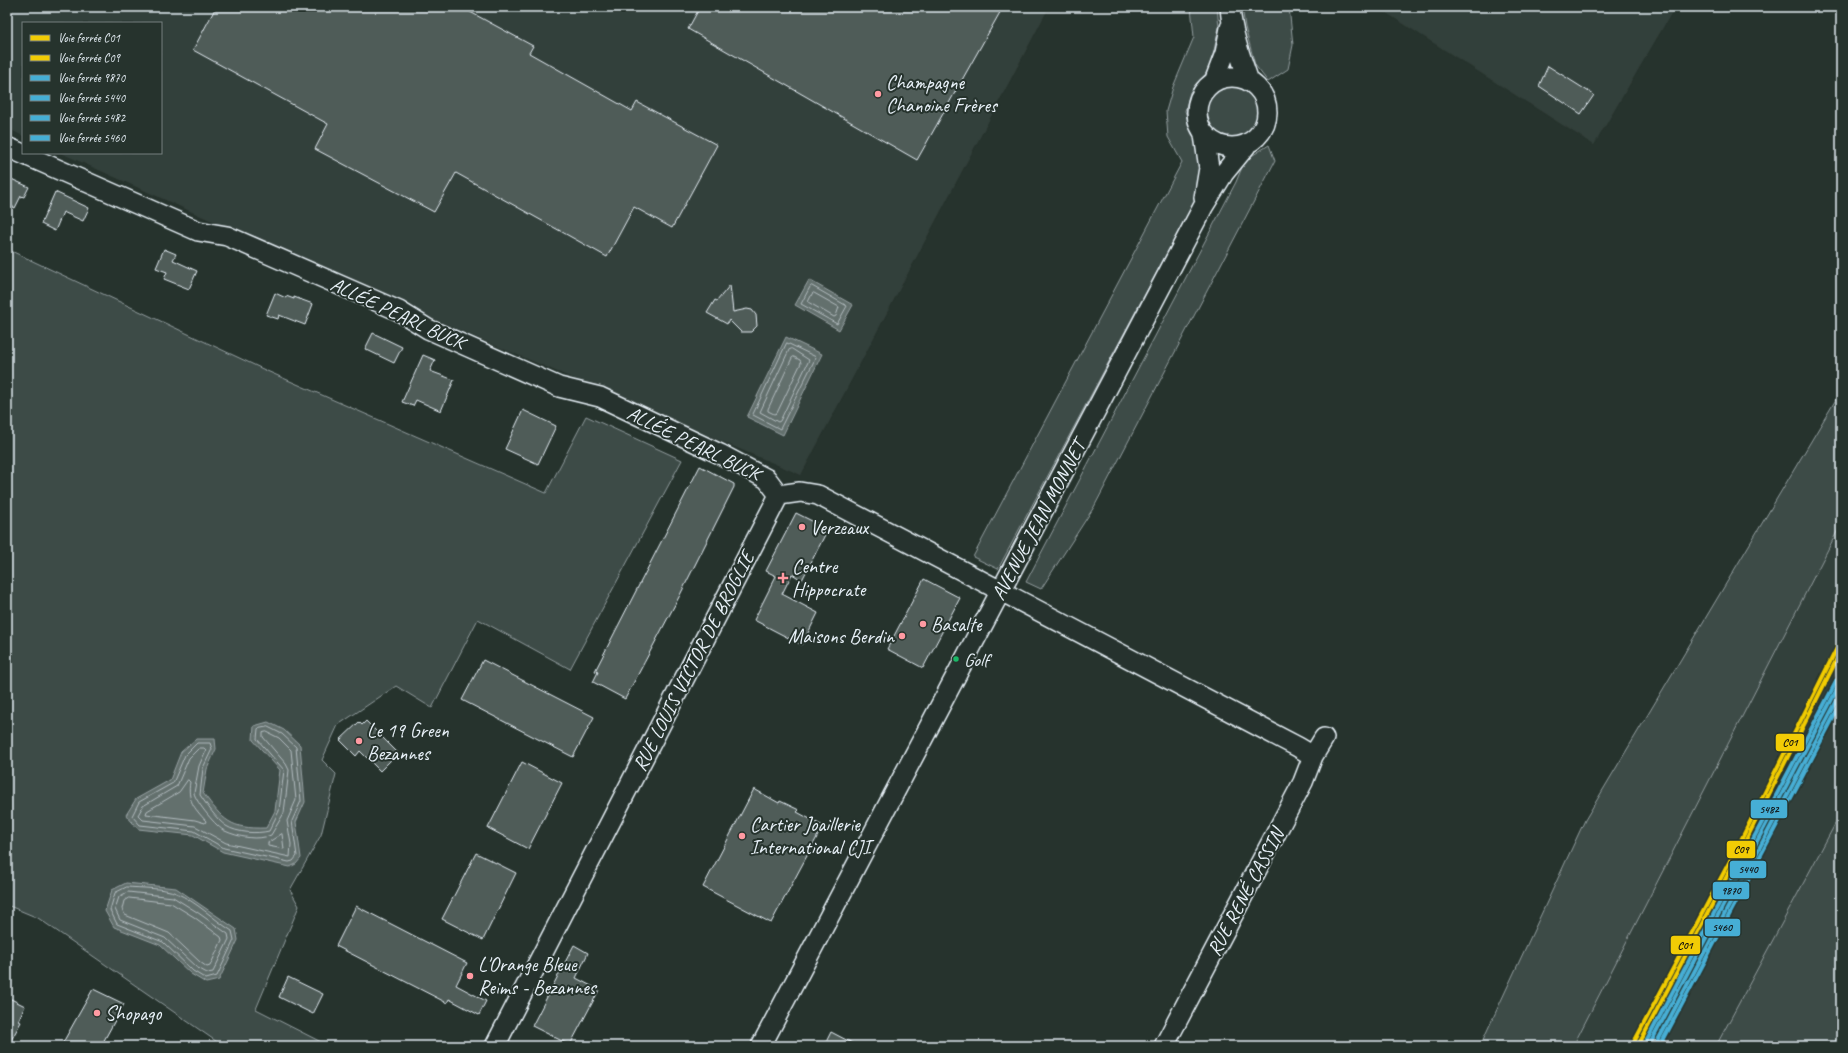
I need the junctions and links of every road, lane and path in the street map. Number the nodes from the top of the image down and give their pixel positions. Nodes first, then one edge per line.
1 (1230, 15) edge
2 (1249, 81) junction
3 (1214, 82) junction
4 (1204, 135) junction
5 (1246, 146) junction
6 (7, 147) edge
7 (22, 154) edge
8 (23, 154) edge
9 (1203, 207) junction
10 (779, 495) junction
11 (1000, 592) junction
12 (1324, 738) dead end
13 (1313, 756) junction
14 (495, 1046) edge
15 (761, 1046) edge
16 (1164, 1046) edge

1 - 2 street
1 - 3 street
2 - 3 street
2 - 5 street
3 - 4 street
4 - 5 street
4 - 9 street, AVENUE JEAN MONNET
5 - 9 street, AVENUE JEAN MONNET
6 - 7 street, ALLÉE PEARL BUCK
8 - 10 street, ALLÉE PEARL BUCK
9 - 11 street, AVENUE JEAN MONNET
10 - 11 street
10 - 14 street, RUE LOUIS VICTOR DE BROGLIE
11 - 13 street
11 - 15 street, AVENUE JEAN MONNET
12 - 13 street, RUE RENÉ CASSIN
13 - 16 street, RUE RENÉ CASSIN

